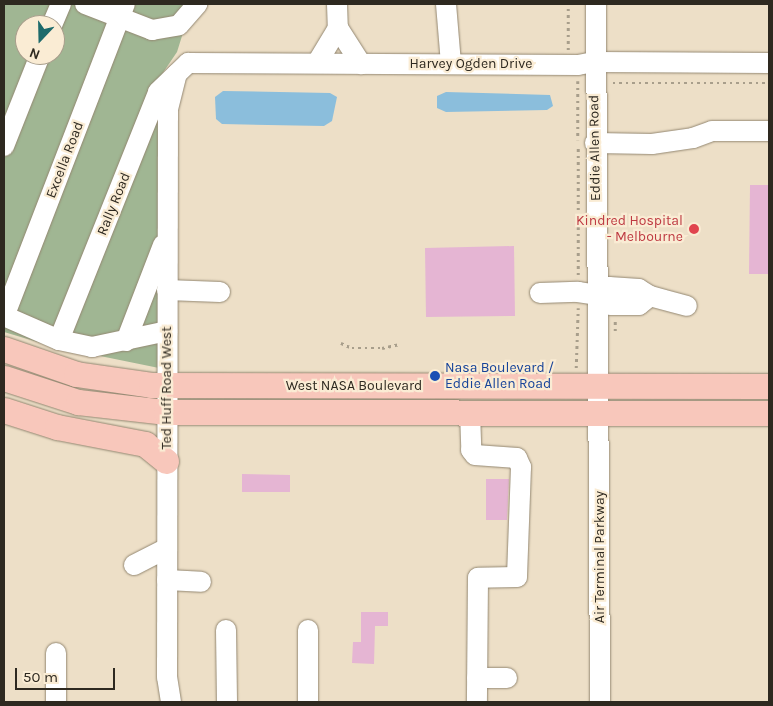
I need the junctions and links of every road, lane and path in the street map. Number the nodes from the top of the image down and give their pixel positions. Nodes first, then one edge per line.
1 (85, 4) edge
2 (197, 4) edge
3 (337, 4) edge
4 (446, 4) edge
5 (568, 4) edge
6 (596, 4) edge
7 (122, 11) edge
8 (338, 28) junction
9 (317, 63) junction
10 (769, 63) edge
11 (361, 64) junction
12 (452, 64) junction
13 (36, 65) edge
14 (593, 67) junction
15 (177, 74) junction
16 (769, 83) edge
17 (611, 93) dead end
18 (769, 131) edge
19 (595, 143) junction
20 (4, 146) edge
21 (168, 232) junction
22 (167, 290) junction
23 (220, 292) dead end
24 (540, 293) dead end
25 (595, 297) junction
26 (687, 306) dead end
27 (4, 316) edge
28 (167, 331) junction
29 (614, 334) dead end
30 (59, 340) junction
31 (126, 341) junction
32 (341, 343) dead end
33 (399, 344) dead end
34 (4, 349) edge
35 (4, 378) edge
36 (590, 378) junction
37 (166, 385) junction
38 (769, 386) edge
39 (4, 410) edge
40 (166, 412) junction
41 (470, 412) junction
42 (769, 412) edge
43 (600, 413) junction
44 (166, 461) junction
45 (166, 548) junction
46 (134, 565) dead end
47 (167, 580) junction
48 (201, 582) dead end
49 (226, 630) dead end
50 (308, 630) dead end
51 (56, 653) dead end
52 (477, 678) junction
53 (507, 678) dead end
54 (56, 702) edge
55 (171, 702) edge
56 (227, 702) edge
57 (308, 702) edge
58 (477, 702) edge
59 (600, 702) edge

1 - 7 street
2 - 7 street
3 - 8 street
4 - 12 street
5 - 14 path
6 - 14 street, Eddie Allen Road
7 - 27 street, Excella Road
8 - 9 street
8 - 11 street
9 - 11 street, Harvey Ogden Drive
9 - 15 street, Harvey Ogden Drive
10 - 14 street, Harvey Ogden Drive
11 - 12 street, Harvey Ogden Drive
12 - 14 street, Harvey Ogden Drive
13 - 20 street
14 - 16 path
14 - 17 path
14 - 19 street, Eddie Allen Road
14 - 25 path
15 - 21 street, Ted Huff Road West
15 - 30 street, Rally Road
18 - 19 street
19 - 25 street, Eddie Allen Road
21 - 22 street, Ted Huff Road West
21 - 31 street
22 - 23 street
22 - 28 street, Ted Huff Road West
24 - 25 street
25 - 26 street
25 - 29 path
25 - 36 street, Eddie Allen Road
25 - 36 path
27 - 30 street
28 - 31 street
28 - 37 street, Ted Huff Road West
30 - 31 street
32 - 33 path
34 - 37 main road, West NASA Boulevard
35 - 40 main road, West NASA Boulevard
36 - 37 main road, West NASA Boulevard
36 - 38 main road, West NASA Boulevard
36 - 43 street, Eddie Allen Road
37 - 40 street, Ted Huff Road West
39 - 44 main road
40 - 41 main road, West NASA Boulevard
40 - 44 street, Ted Huff Road West
41 - 43 main road, West NASA Boulevard
41 - 52 street
42 - 43 main road, West NASA Boulevard
43 - 59 street, Air Terminal Parkway
44 - 45 street, Ted Huff Road West
45 - 46 street
45 - 47 street, Ted Huff Road West
47 - 48 street
47 - 55 street, Ted Huff Road West
49 - 56 street
50 - 57 street
51 - 54 street
52 - 53 street
52 - 58 street

